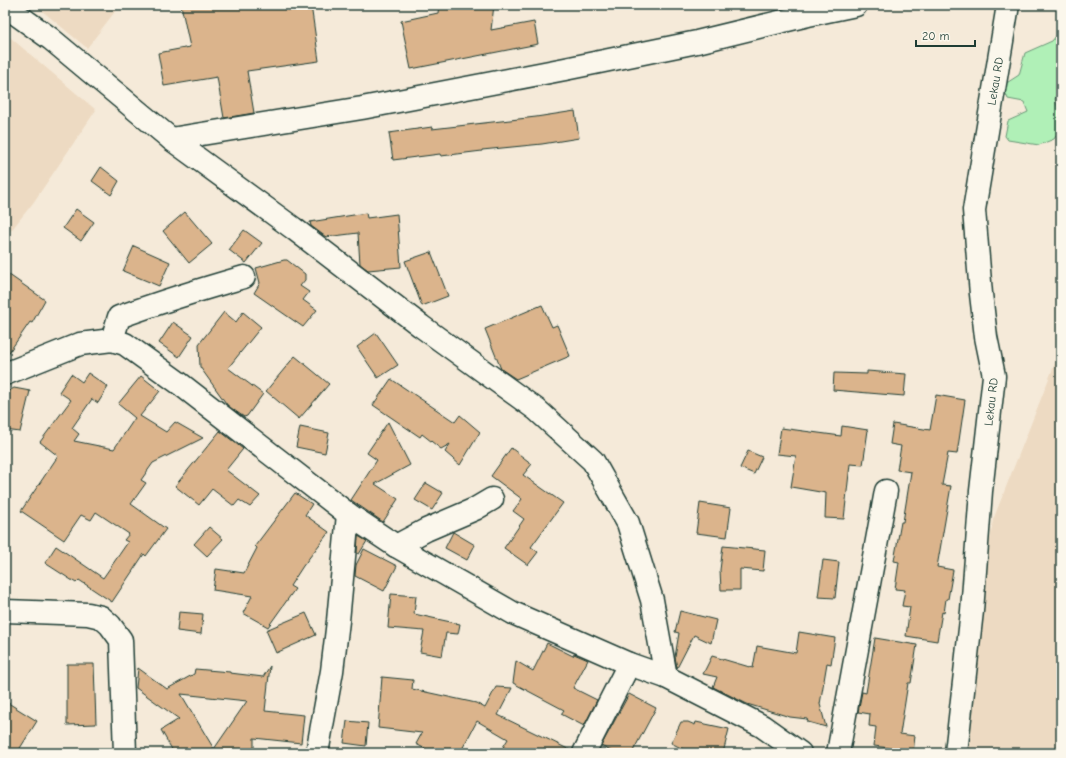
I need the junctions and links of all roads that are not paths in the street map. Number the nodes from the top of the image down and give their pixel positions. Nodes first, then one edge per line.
1 (856, 5) edge
2 (1008, 5) edge
3 (5, 6) edge
4 (807, 10) edge
5 (171, 139) junction
6 (244, 277) dead end
7 (112, 340) junction
8 (5, 374) edge
9 (886, 491) dead end
10 (492, 498) dead end
11 (348, 514) junction
12 (396, 546) junction
13 (5, 611) edge
14 (629, 664) junction
15 (666, 677) junction
16 (125, 753) edge
17 (317, 753) edge
18 (584, 753) edge
19 (800, 753) edge
20 (838, 753) edge
21 (956, 753) edge

1 - 4 street
2 - 21 street, Lekau RD
3 - 5 street
4 - 5 street
5 - 15 street
6 - 7 street
7 - 8 street
7 - 11 street
9 - 20 street
10 - 12 street
11 - 12 street
11 - 17 street
12 - 14 street
13 - 16 street
14 - 15 street
14 - 18 street
15 - 19 street

